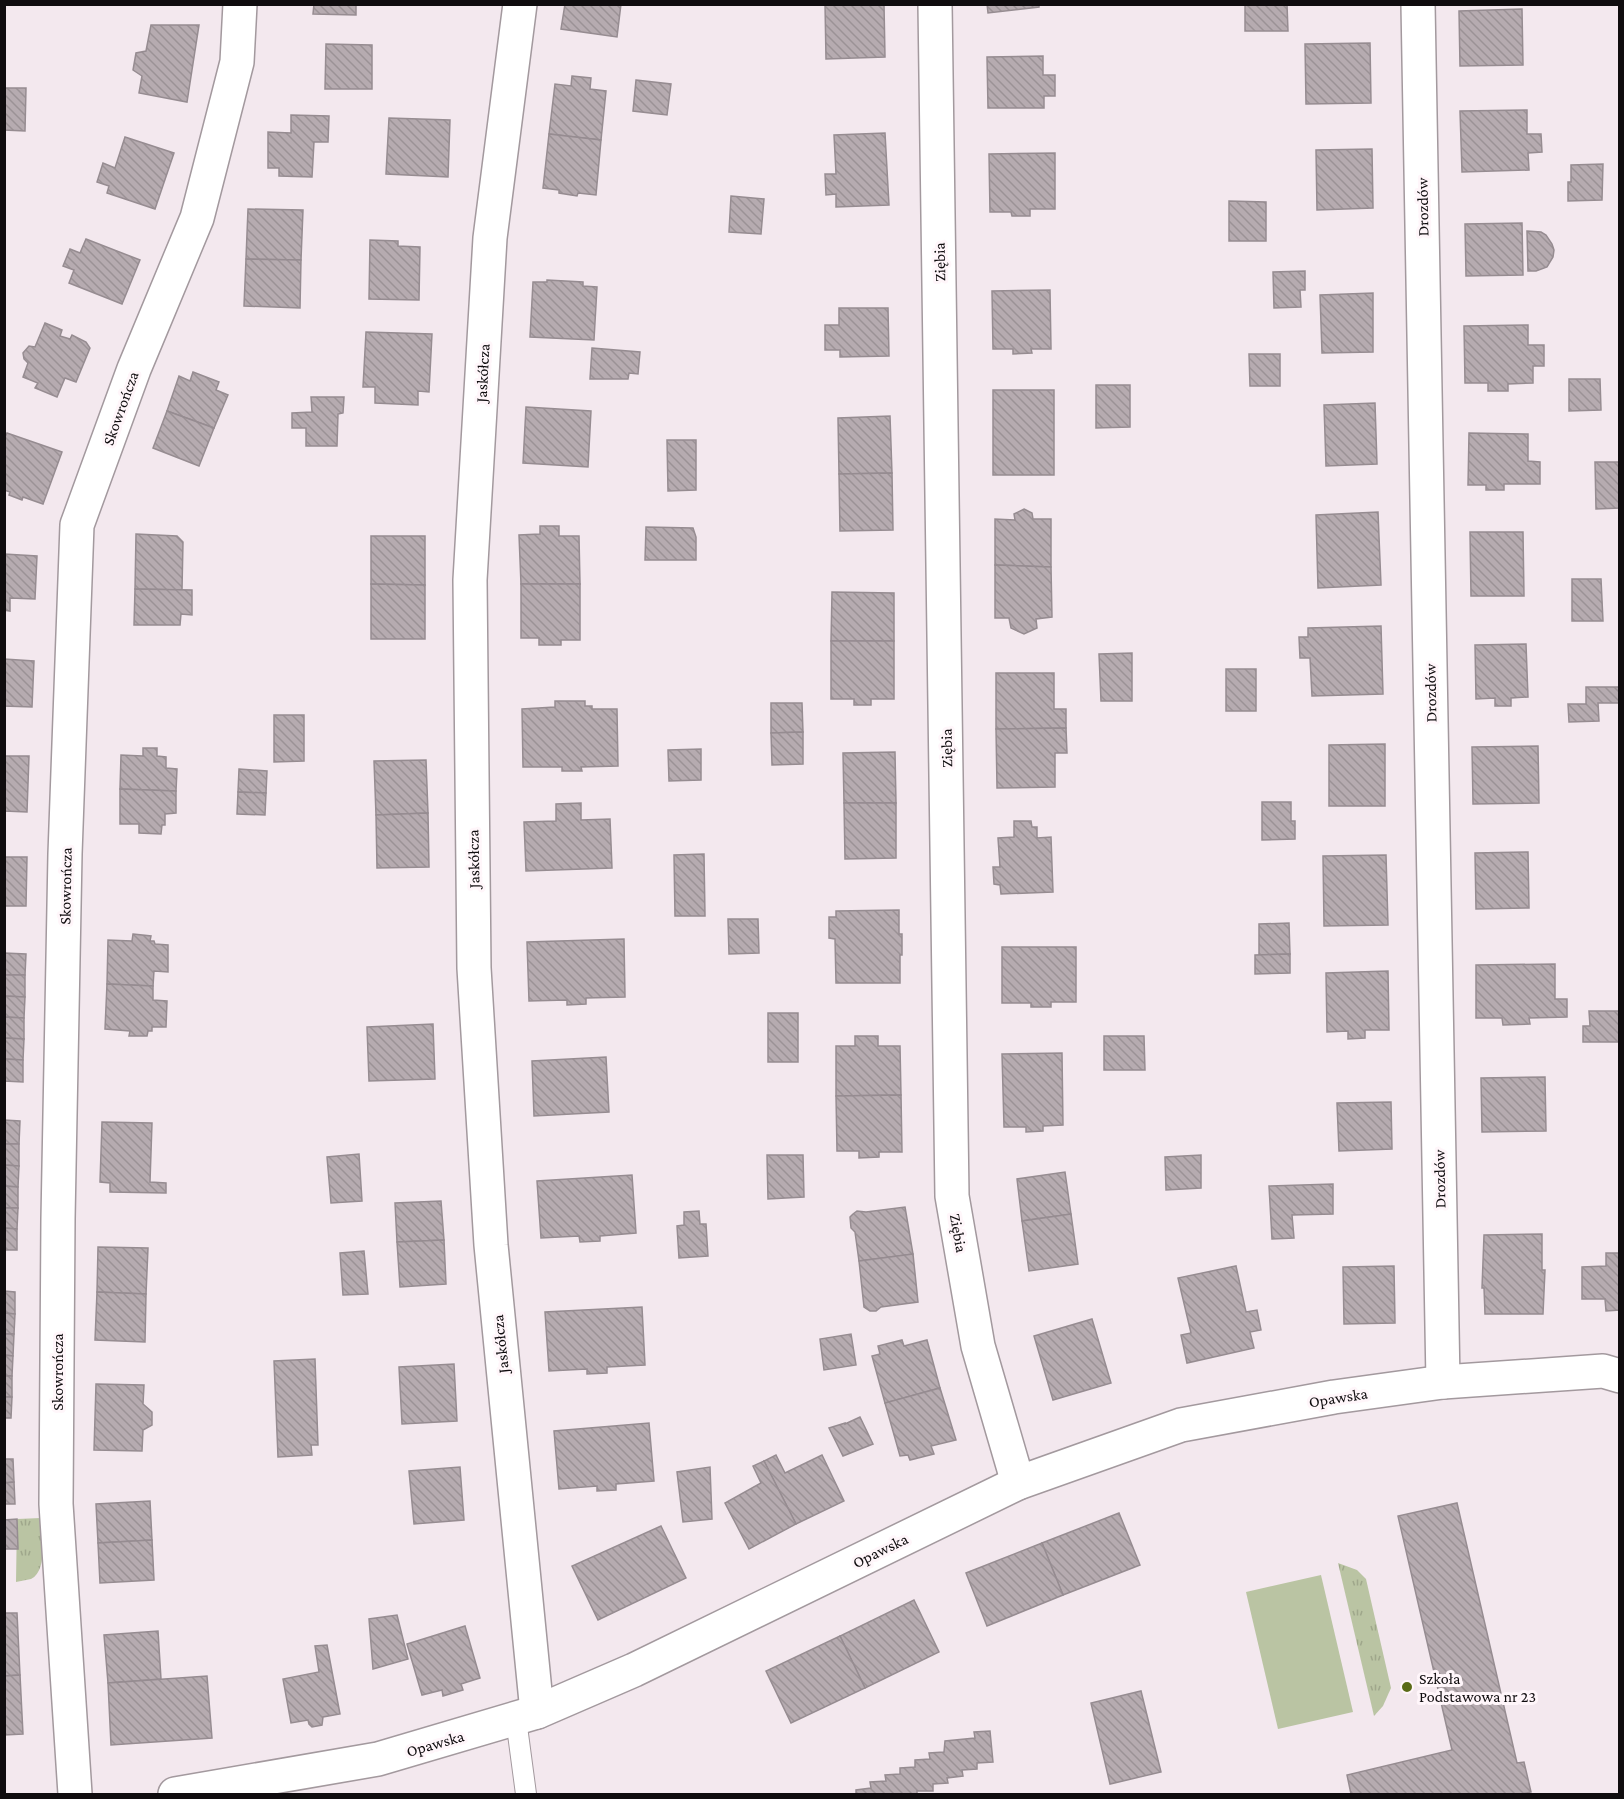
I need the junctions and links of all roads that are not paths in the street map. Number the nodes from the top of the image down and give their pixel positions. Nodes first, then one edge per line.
1 (240, 4) edge
2 (520, 4) edge
3 (935, 4) edge
4 (1418, 4) edge
5 (1611, 1373) edge
6 (1443, 1382) junction
7 (1018, 1483) junction
8 (527, 1716) junction
9 (234, 1790) edge
10 (75, 1794) edge
11 (175, 1794) edge
12 (526, 1794) edge

1 - 10 street, Skowrończa
2 - 8 street, Jaskółcza
3 - 7 street, Ziębia
4 - 6 street, Drozdów
5 - 6 street, Opawska
6 - 7 street, Opawska
7 - 8 street, Opawska
8 - 9 street, Opawska
8 - 12 lane
9 - 11 street, Opawska

